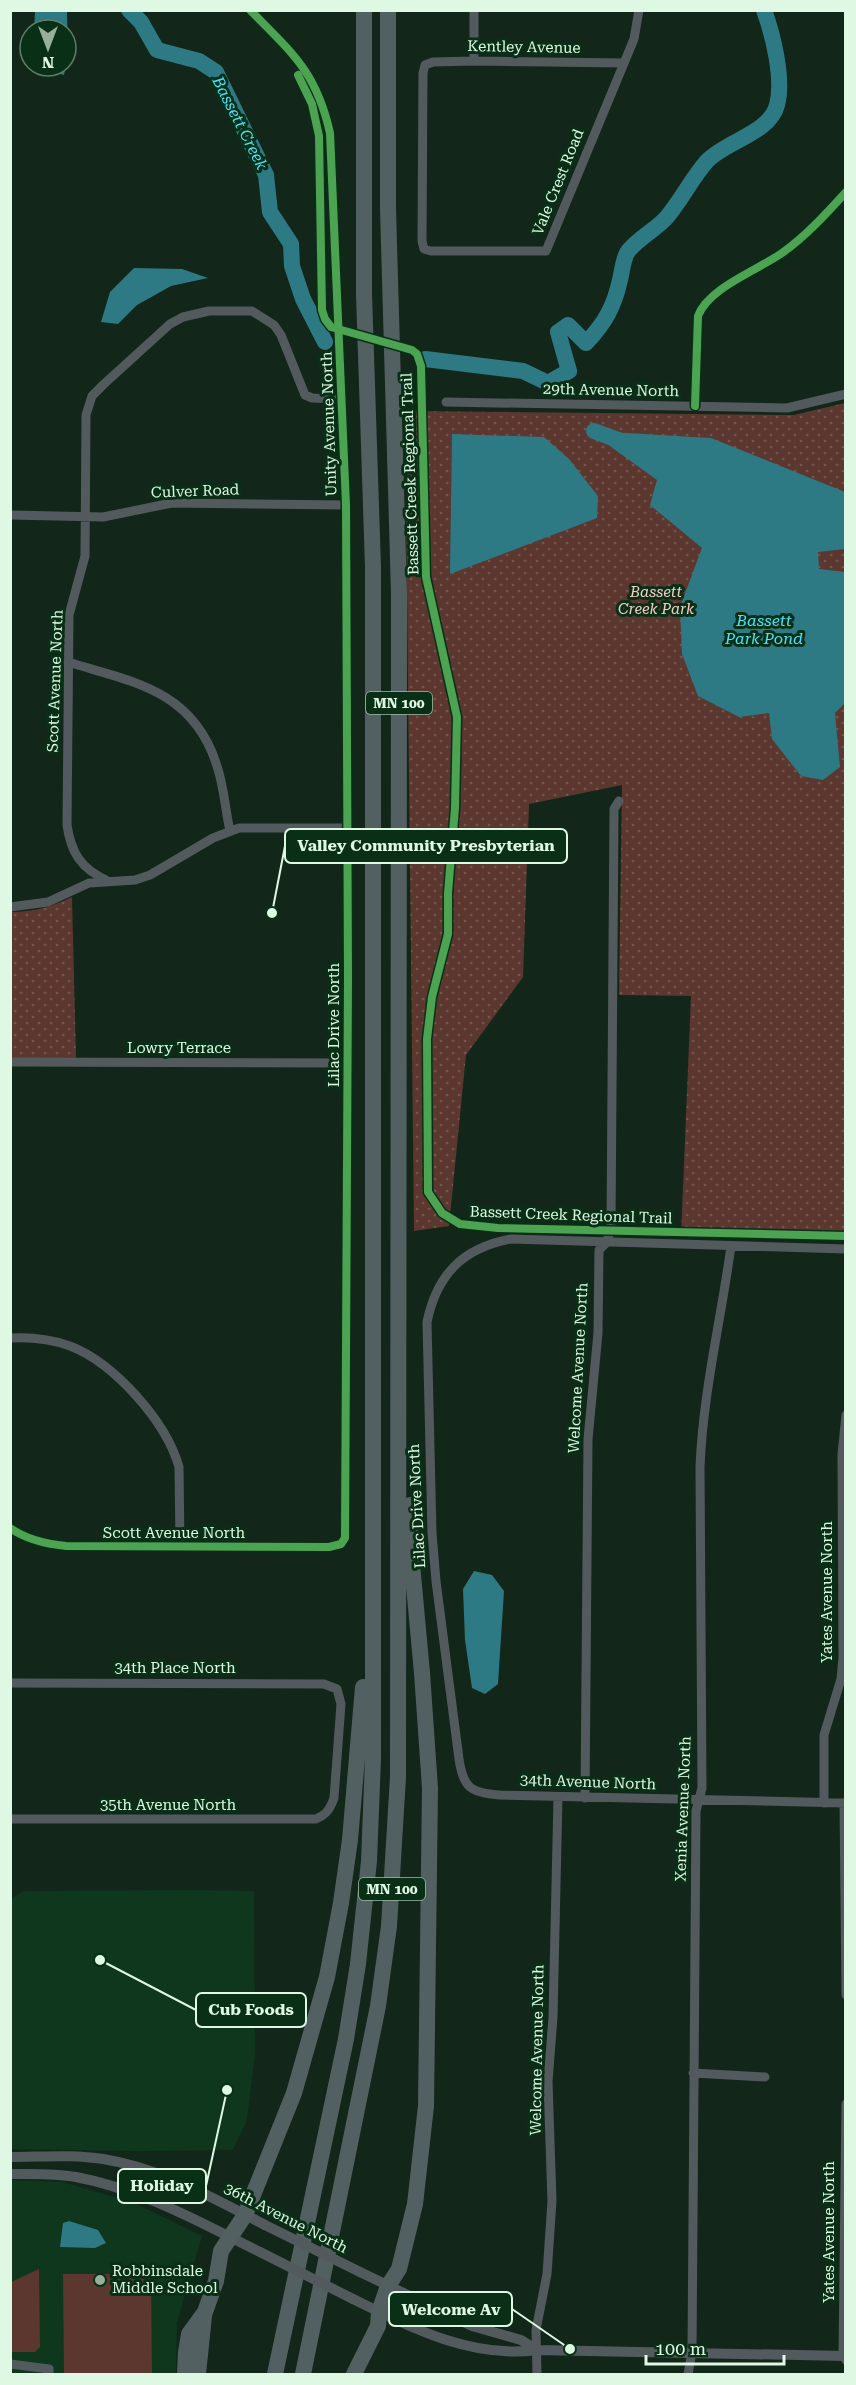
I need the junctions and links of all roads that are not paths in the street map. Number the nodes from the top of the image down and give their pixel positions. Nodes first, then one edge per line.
1 (250, 10) edge
2 (364, 10) edge
3 (388, 10) edge
4 (474, 10) edge
5 (639, 10) edge
6 (474, 61) junction
7 (624, 63) junction
8 (846, 192) edge
9 (424, 249) joint
10 (846, 394) edge
11 (342, 399) junction
12 (446, 402) dead end
13 (695, 406) junction
14 (346, 505) junction
15 (10, 515) edge
16 (85, 517) junction
17 (68, 662) junction
18 (619, 801) dead end
19 (347, 828) junction
20 (230, 831) junction
21 (106, 880) junction
22 (10, 907) edge
23 (10, 1062) edge
24 (347, 1064) junction
25 (607, 1242) junction
26 (731, 1246) junction
27 (846, 1249) edge
28 (10, 1338) edge
29 (400, 1396) junction
30 (846, 1415) edge
31 (10, 1528) edge
32 (341, 1544) joint
33 (180, 1546) junction
34 (373, 1582) junction
35 (10, 1683) edge
36 (474, 1791) joint
37 (558, 1797) junction
38 (585, 1797) junction
39 (699, 1800) junction
40 (824, 1803) junction
41 (845, 1803) edge
42 (324, 1815) joint
43 (10, 1819) edge
44 (846, 1995) edge
45 (693, 2073) junction
46 (765, 2077) dead end
47 (846, 2104) edge
48 (10, 2157) edge
49 (10, 2174) edge
50 (244, 2215) junction
51 (231, 2238) junction
52 (388, 2286) junction
53 (205, 2312) junction
54 (379, 2312) junction
55 (537, 2350) junction
56 (692, 2352) junction
57 (845, 2357) edge
58 (10, 2364) edge
59 (49, 2374) edge
60 (185, 2374) edge
61 (198, 2374) edge
62 (275, 2374) edge
63 (303, 2374) edge
64 (354, 2374) edge
65 (537, 2374) edge
66 (688, 2374) edge

1 - 11 street, Unity Avenue North
2 - 34 highway, MN 100
3 - 29 highway, MN 100
4 - 6 street
5 - 7 street, Vale Crest Road
6 - 7 street, Kentley Avenue
6 - 9 street, Kentley Avenue
7 - 9 street, Vale Crest Road
8 - 13 street
10 - 13 street, 29th Avenue North
11 - 14 street, Unity Avenue North
11 - 16 street, Scott Avenue North
12 - 13 street, 29th Avenue North
14 - 16 street, Culver Road
14 - 19 street, Lilac Drive North
15 - 16 street, Culver Road
16 - 17 street, Scott Avenue North
17 - 20 street
17 - 21 street, Scott Avenue North
18 - 25 street, Welcome Avenue North
19 - 20 street
19 - 24 street, Lilac Drive North
20 - 21 street
21 - 22 street
23 - 24 street, Lowry Terrace
24 - 32 street, Lilac Drive North
25 - 26 street, Lilac Drive North
25 - 36 street, Lilac Drive North
25 - 38 street, Welcome Avenue North
26 - 27 street, Lilac Drive North
26 - 39 street, Xenia Avenue North
28 - 33 street
29 - 52 highway
29 - 63 highway, MN 100
30 - 40 street, Yates Avenue North
31 - 33 street, Scott Avenue North
32 - 33 street, Scott Avenue North
34 - 50 highway
34 - 62 highway, MN 100
35 - 42 street, 34th Place North
36 - 37 street, 34th Avenue North
37 - 38 street, 34th Avenue North
37 - 55 street, Welcome Avenue North
38 - 39 street, 34th Avenue North
39 - 40 street, 34th Avenue North
39 - 45 street, Xenia Avenue North
40 - 41 street, 34th Avenue North
41 - 44 street
42 - 43 street, 35th Avenue North
45 - 46 street
45 - 56 street, Xenia Avenue North
47 - 57 street, Yates Avenue North
48 - 50 street, 36th Avenue North
49 - 51 street, 36th Avenue North
50 - 51 highway
50 - 52 street, 36th Avenue North, bridge
51 - 53 highway
51 - 54 street, 36th Avenue North, bridge
52 - 54 highway
52 - 55 street, 36th Avenue North
53 - 60 highway
53 - 61 highway
54 - 55 street, 36th Avenue North
54 - 64 highway
55 - 56 street, 36th Avenue North
55 - 65 street, Welcome Avenue North
56 - 57 street, 36th Avenue North
56 - 66 street, Xenia Avenue North
58 - 59 street

